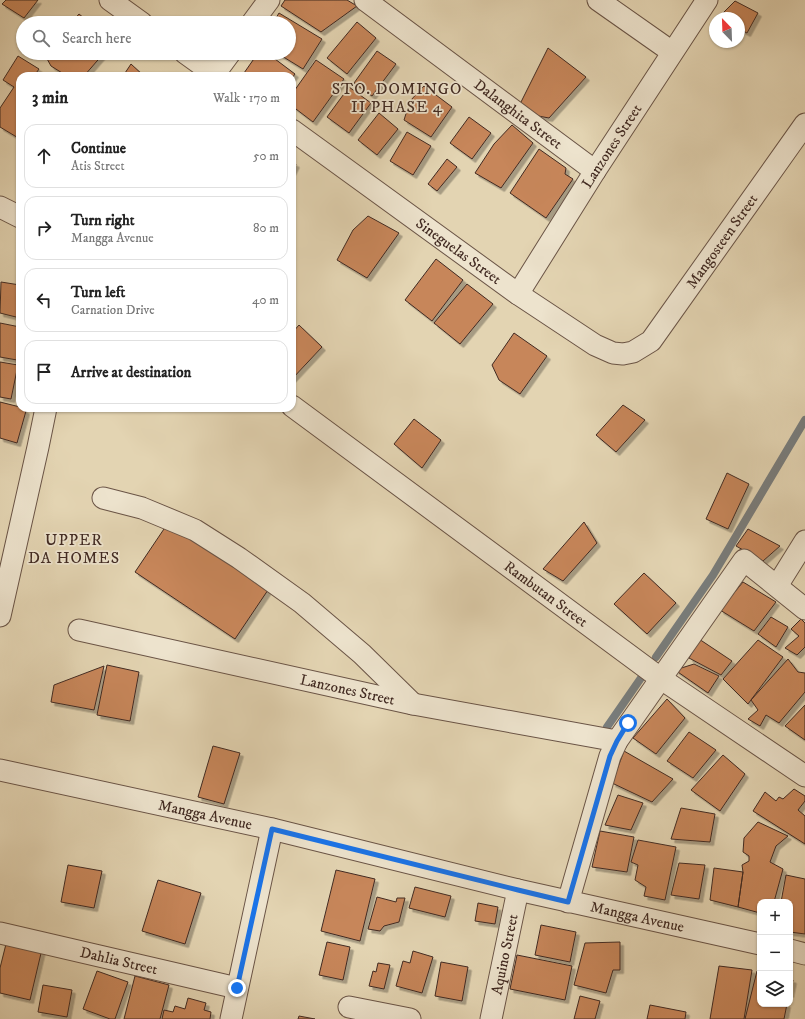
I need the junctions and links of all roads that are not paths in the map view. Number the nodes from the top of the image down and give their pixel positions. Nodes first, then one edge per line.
1 (110, 0) edge
2 (270, 0) edge
3 (365, 0) edge
4 (598, 0) edge
5 (707, 0) edge
6 (132, 16) edge
7 (257, 16) edge
8 (672, 52) junction
9 (194, 60) edge
10 (225, 60) edge
11 (211, 72) edge
12 (217, 72) edge
13 (805, 124) edge
14 (296, 133) edge
15 (595, 171) junction
16 (0, 207) edge
17 (16, 215) edge
18 (518, 294) junction
19 (633, 352) joint
20 (296, 409) edge
21 (45, 412) edge
22 (103, 498) dead end
23 (805, 541) edge
24 (777, 586) junction
25 (805, 609) edge
26 (1, 610) edge
27 (79, 630) dead end
28 (660, 678) junction
29 (412, 704) junction
30 (617, 741) junction
31 (0, 770) edge
32 (805, 776) edge
33 (272, 829) junction
34 (518, 890) junction
35 (568, 902) junction
36 (0, 933) edge
37 (757, 943) edge
38 (793, 951) edge
39 (805, 954) edge
40 (237, 988) junction
41 (349, 1006) dead end
42 (231, 1019) edge
43 (410, 1019) edge
44 (491, 1019) edge

1 - 6 street
2 - 7 street
3 - 15 street, Dalanghita Street
4 - 8 street
5 - 8 street, Lanzones Street
8 - 15 street, Lanzones Street
9 - 11 street
10 - 12 street
13 - 19 street, Mangosteen Street
14 - 18 street, Sineguelas Street
15 - 18 street, Lanzones Street
16 - 17 street
18 - 19 street, Sineguelas Street
20 - 28 street, Rambutan Street
21 - 26 street
22 - 29 street
23 - 24 street
24 - 25 street
24 - 28 street
27 - 29 street, Lanzones Street
28 - 30 street
28 - 32 street, Rambutan Street
29 - 30 street, Lanzones Street
30 - 35 street
31 - 33 street, Mangga Avenue
33 - 34 street, Mangga Avenue
33 - 40 street
34 - 35 street, Mangga Avenue
34 - 44 street, Aquino Street
35 - 37 street, Mangga Avenue
36 - 40 street, Dahlia Street
38 - 39 street
40 - 42 street
41 - 43 street

